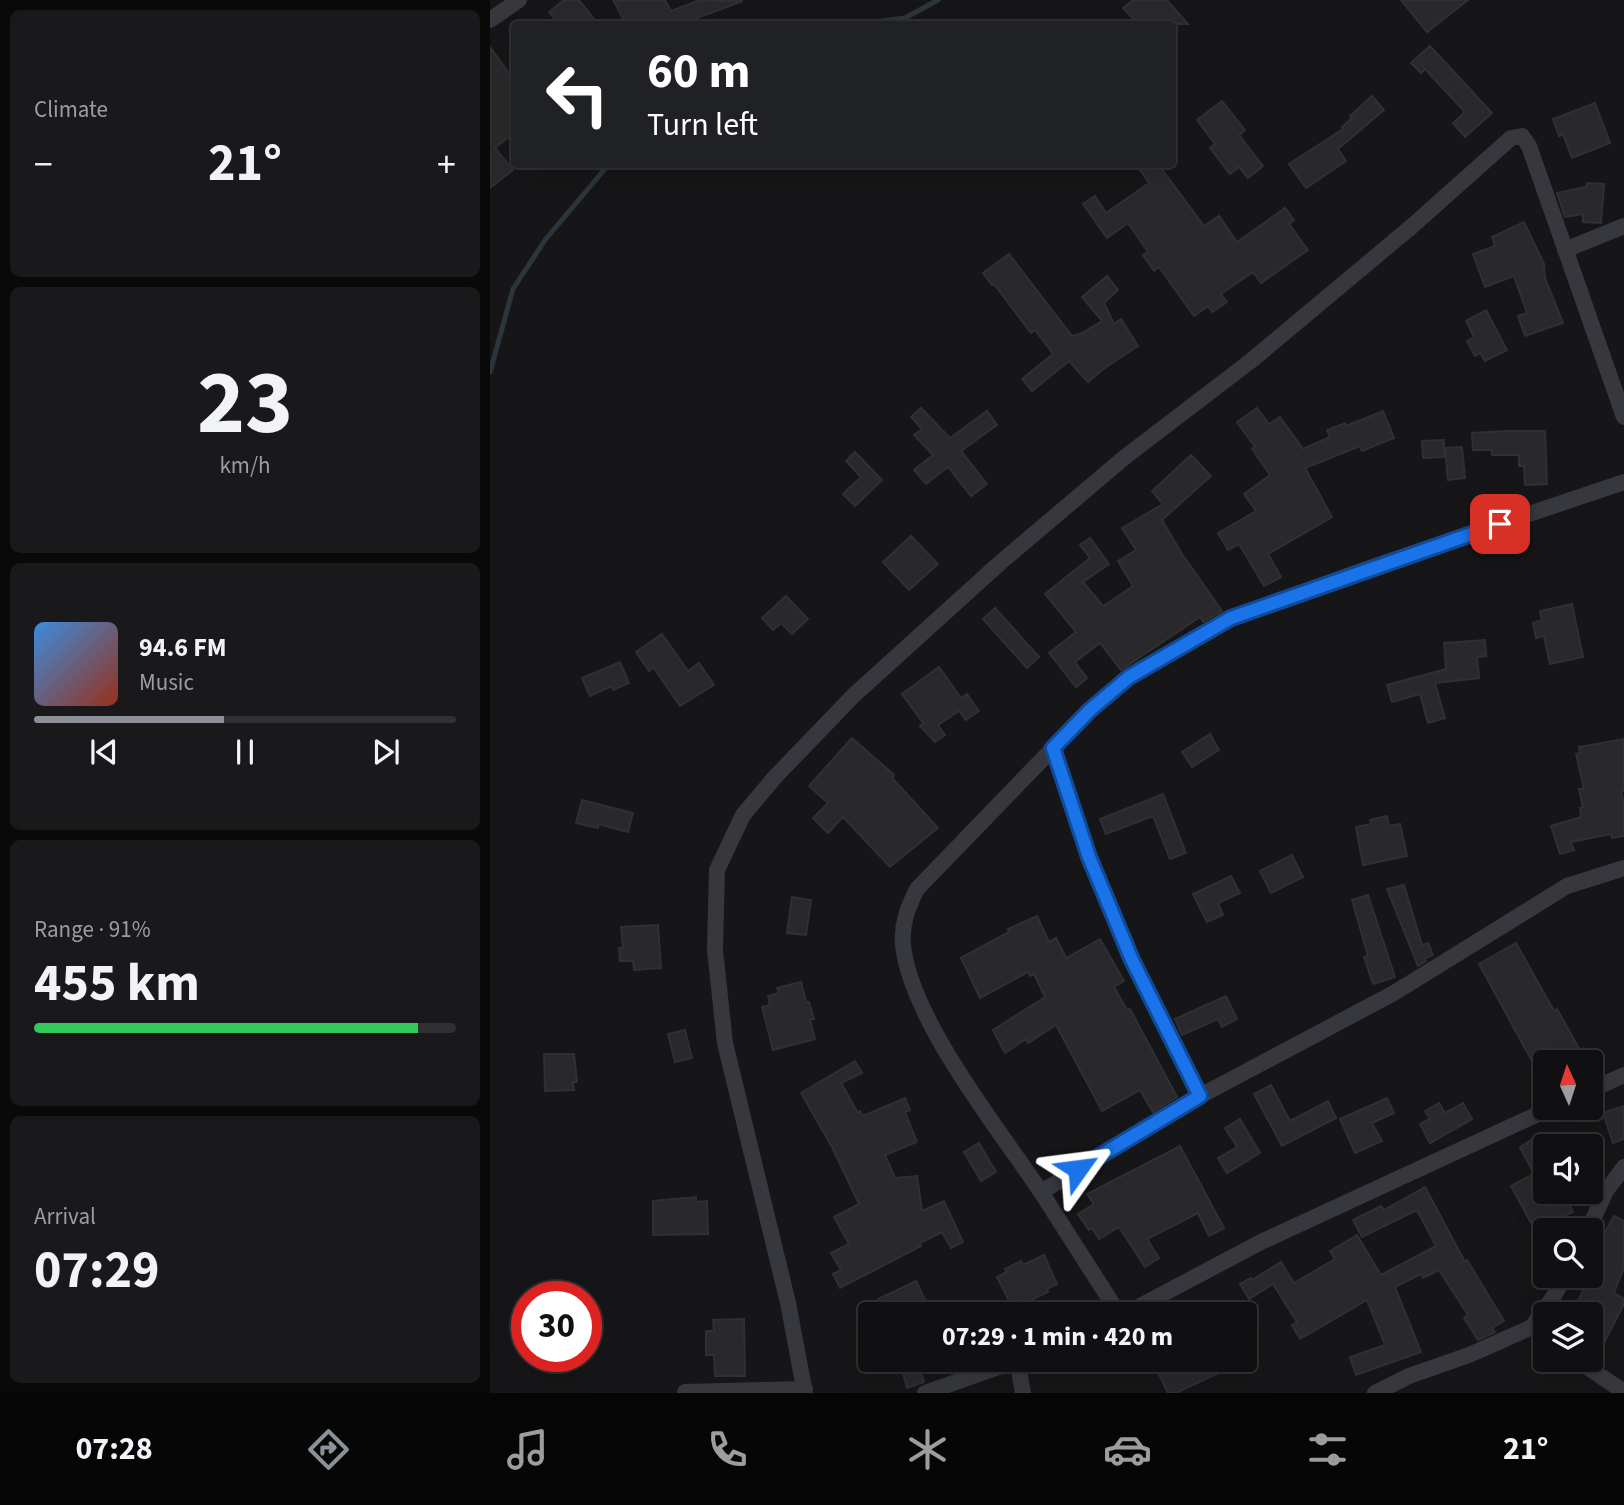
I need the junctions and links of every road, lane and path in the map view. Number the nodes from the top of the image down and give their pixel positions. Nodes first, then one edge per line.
1 (519, 0) edge
2 (490, 20) edge
3 (1624, 226) edge
4 (1565, 250) junction
5 (1624, 417) edge
6 (1624, 482) edge
7 (1053, 748) junction
8 (1624, 869) edge
9 (1624, 1075) edge
10 (1603, 1085) edge
11 (1200, 1096) junction
12 (1533, 1116) edge
13 (1624, 1167) edge
14 (1041, 1192) junction
15 (1594, 1218) edge
16 (1111, 1302) edge
17 (1148, 1302) edge
18 (1533, 1334) edge
19 (984, 1372) edge
20 (1019, 1372) edge
21 (1595, 1372) edge
22 (805, 1391) edge
23 (685, 1392) edge
24 (1624, 1392) edge
25 (925, 1393) edge
26 (1023, 1393) edge
27 (1375, 1393) edge

1 - 2 street
3 - 4 street
4 - 5 street
4 - 22 street
6 - 7 street
7 - 11 street
7 - 14 street
8 - 11 street
9 - 10 street
11 - 14 street
12 - 17 street
13 - 15 street
14 - 16 street
18 - 27 street
19 - 25 street
20 - 26 street
21 - 24 street
22 - 23 street

